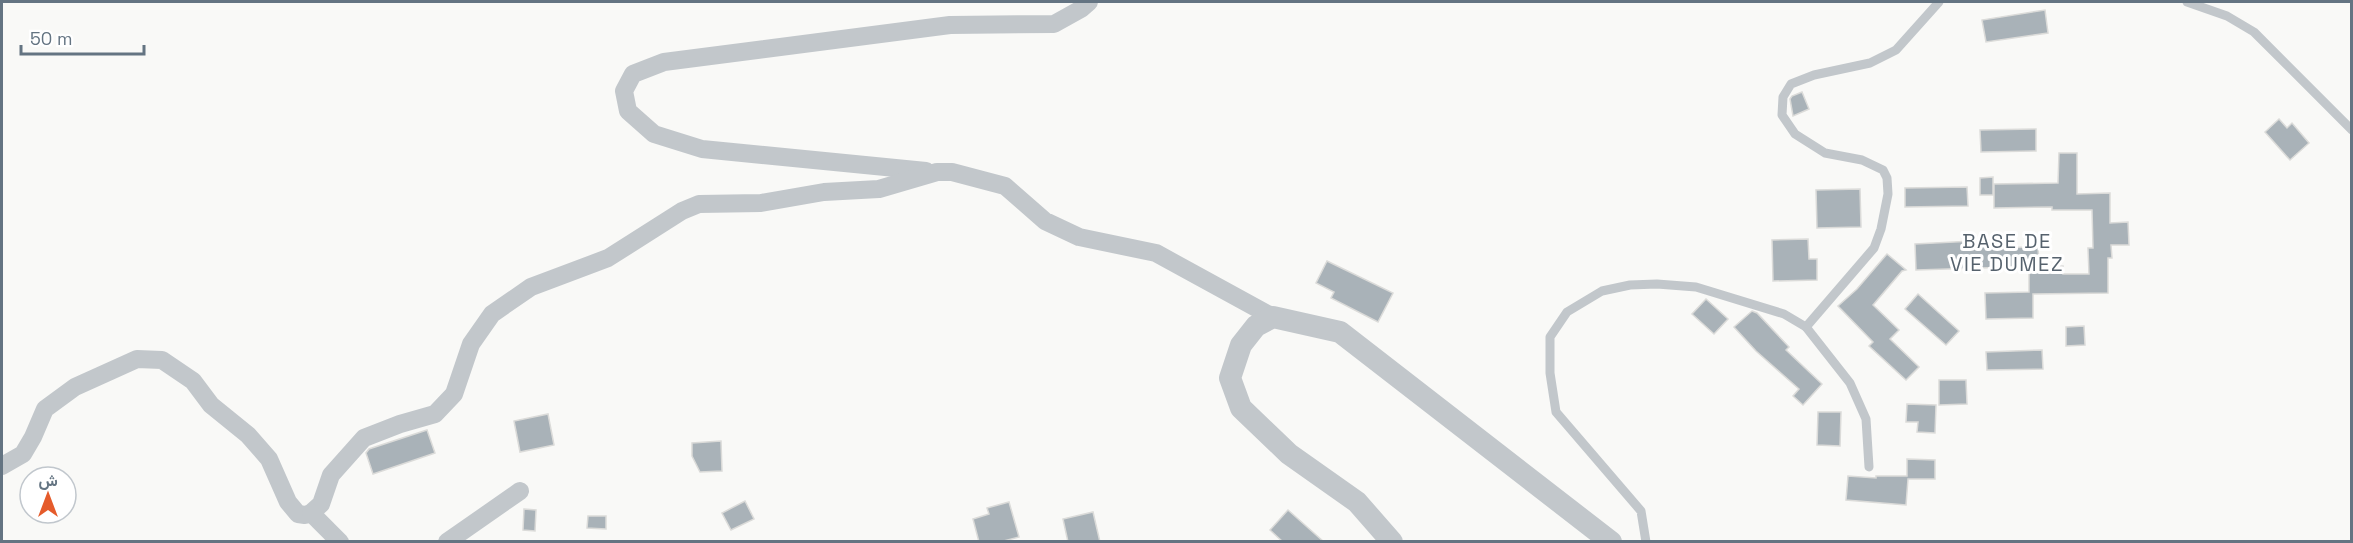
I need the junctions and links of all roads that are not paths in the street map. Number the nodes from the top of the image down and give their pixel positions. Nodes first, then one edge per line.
1 (1089, 2) edge
2 (1939, 2) edge
3 (2187, 2) edge
4 (2352, 130) edge
5 (937, 172) junction
6 (1273, 317) junction
7 (1806, 327) junction
8 (2, 466) edge
9 (1869, 467) dead end
10 (520, 491) dead end
11 (311, 513) junction
12 (340, 542) edge
13 (447, 542) edge
14 (1392, 542) edge
15 (1611, 542) edge
16 (1646, 542) edge

1 - 5 street
2 - 7 lane
3 - 4 lane
5 - 6 street
5 - 11 street
6 - 14 street
6 - 15 street
7 - 9 lane
7 - 16 lane
8 - 11 street
10 - 13 street
11 - 12 street

